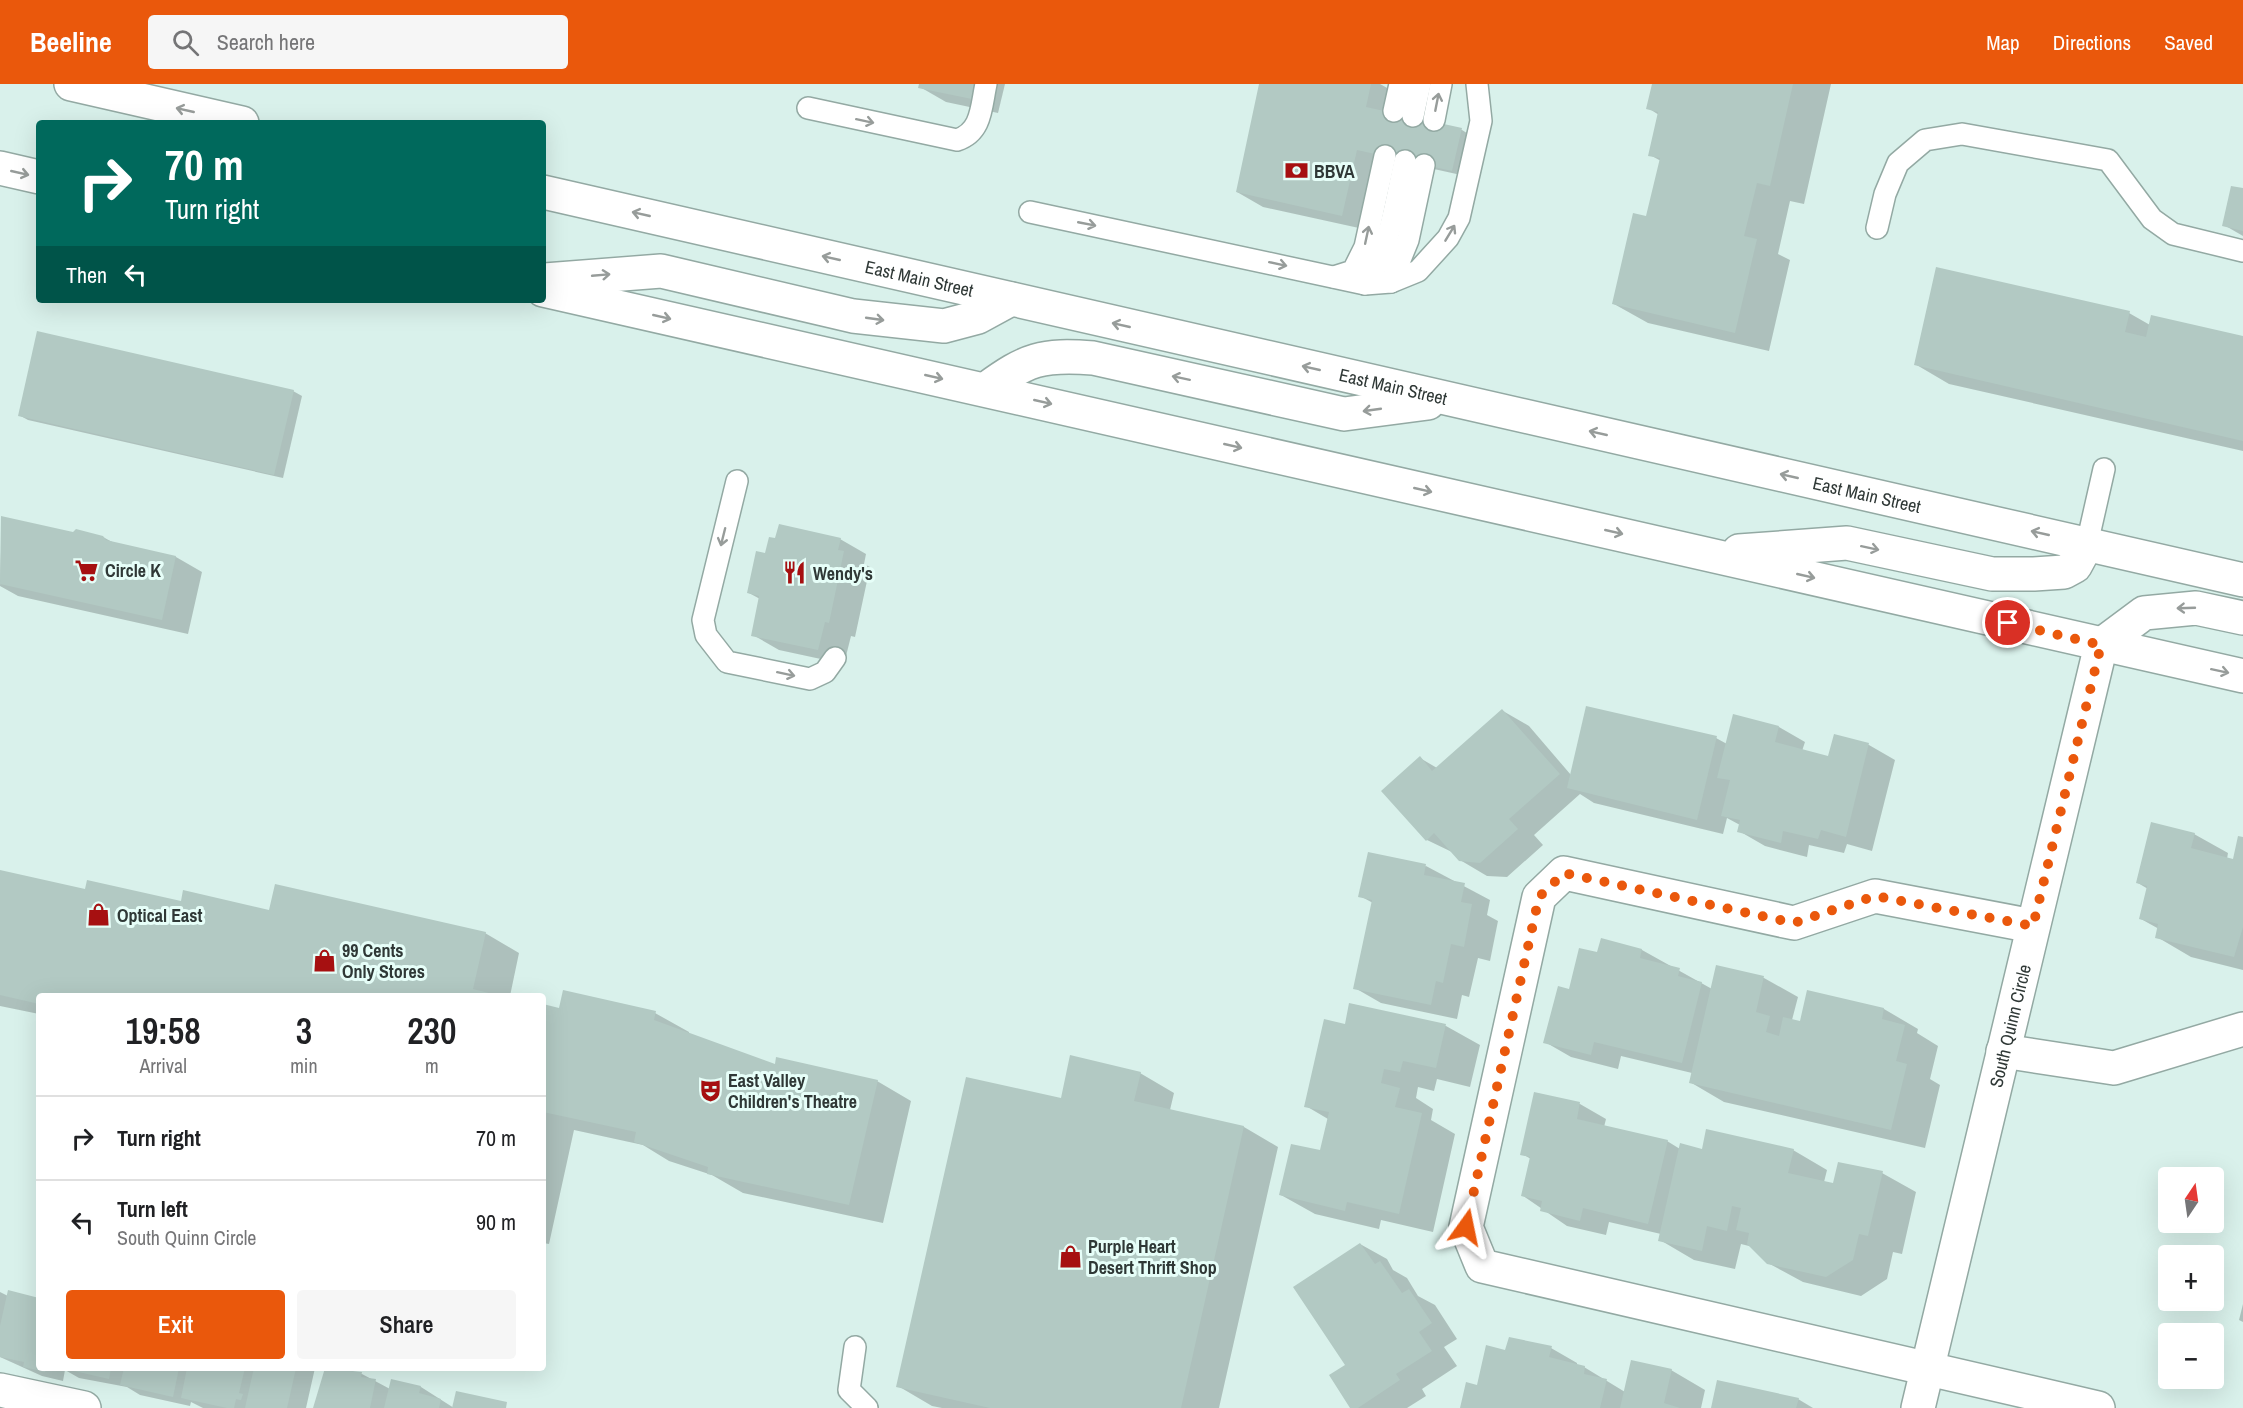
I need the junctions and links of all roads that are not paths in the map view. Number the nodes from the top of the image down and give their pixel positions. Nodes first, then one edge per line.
1 (71, 84) edge
2 (986, 84) edge
3 (1400, 84) edge
4 (1420, 84) edge
5 (1441, 84) edge
6 (1477, 84) edge
7 (808, 108) dead end
8 (1414, 116) junction
9 (229, 120) edge
10 (1404, 160) junction
11 (0, 168) edge
12 (36, 176) edge
13 (546, 193) edge
14 (1030, 212) dead end
15 (1877, 228) dead end
16 (2243, 251) edge
17 (1334, 277) junction
18 (546, 280) edge
19 (1391, 282) junction
20 (1365, 284) junction
21 (546, 291) edge
22 (1011, 299) junction
23 (986, 389) junction
24 (1450, 400) junction
25 (2104, 469) dead end
26 (737, 481) dead end
27 (2087, 544) junction
28 (1708, 554) junction
29 (2243, 580) edge
30 (2243, 618) edge
31 (2101, 645) junction
32 (835, 658) dead end
33 (2243, 676) edge
34 (2033, 926) junction
35 (2243, 1029) edge
36 (2003, 1051) junction
37 (855, 1347) dead end
38 (1928, 1367) junction
39 (0, 1390) edge
40 (50, 1405) edge
41 (84, 1408) edge
42 (867, 1408) edge
43 (1918, 1408) edge
44 (2098, 1408) edge

9 -> 1 main road
7 -> 2 lane
3 - 8 lane
4 - 8 lane
8 -> 5 lane
19 -> 6 lane
17 -> 10 lane
10 - 19 lane
10 - 20 lane
11 -> 12 main road
22 -> 13 main road, East Main Street
14 -> 17 lane
15 - 16 lane
17 - 20 lane
18 -> 22 main road
19 - 20 lane
21 -> 23 main road
24 -> 22 main road, East Main Street
24 -> 23 main road
23 -> 28 main road
27 -> 24 main road, East Main Street
25 - 27 lane
26 -> 32 lane
28 -> 27 main road
27 - 29 main road, East Main Street
28 -> 31 main road
30 -> 31 main road
31 -> 33 main road
31 - 34 main road, South Quinn Circle
34 - 36 main road, South Quinn Circle
34 - 38 main road
35 - 36 main road
36 - 38 main road, South Quinn Circle
37 - 42 lane
38 - 43 main road, South Quinn Circle
38 - 44 main road
39 - 40 main road
40 - 41 main road

